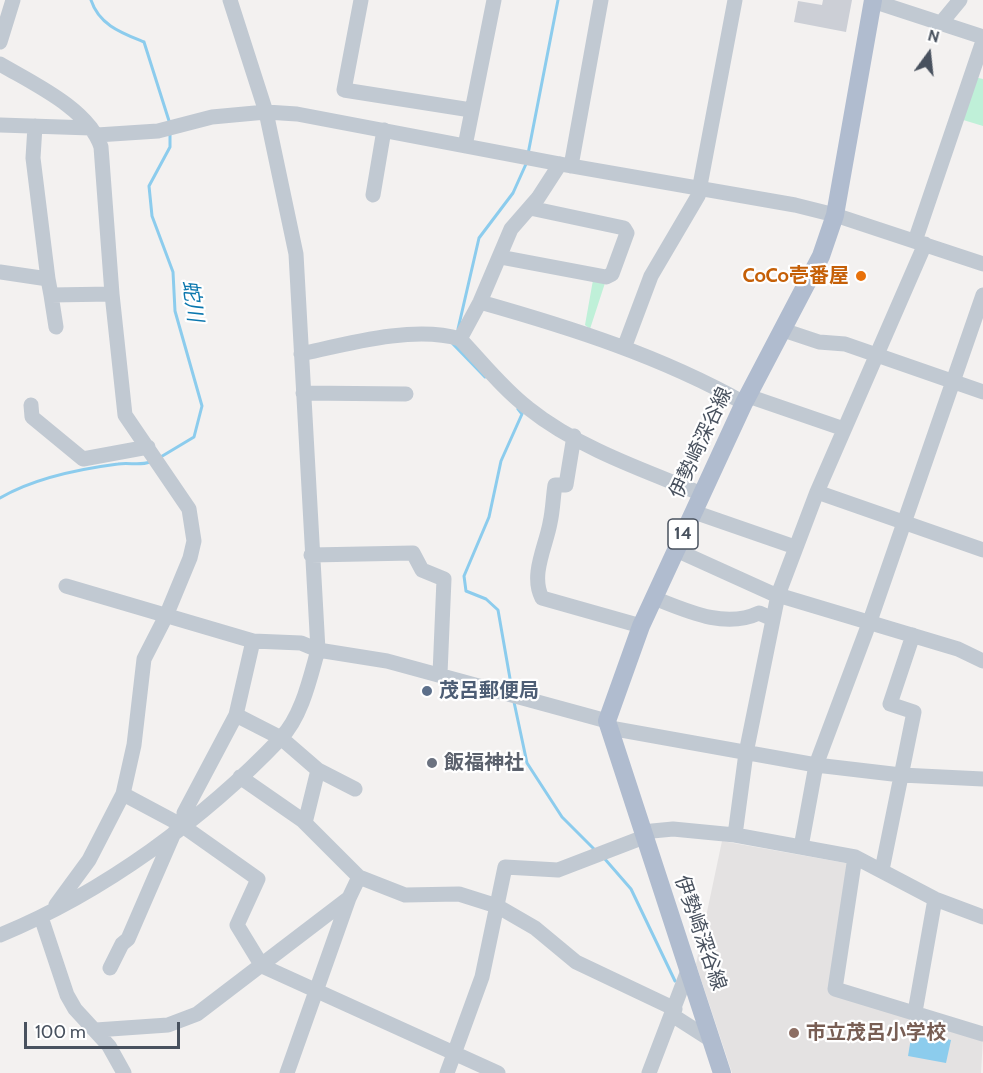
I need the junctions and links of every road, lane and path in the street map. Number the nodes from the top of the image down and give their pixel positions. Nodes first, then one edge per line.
1 (13, 0) edge
2 (230, 0) edge
3 (361, 0) edge
4 (494, 0) edge
5 (601, 0) edge
6 (735, 0) edge
7 (873, 0) edge
8 (960, 0) edge
9 (941, 23) junction
10 (983, 39) edge
11 (0, 42) edge
12 (0, 64) edge
13 (471, 110) junction
14 (266, 112) junction
15 (0, 124) edge
16 (34, 126) junction
17 (384, 130) junction
18 (94, 131) junction
19 (465, 146) junction
20 (566, 165) junction
21 (700, 188) junction
22 (373, 195) dead end
23 (530, 208) junction
24 (835, 215) junction
25 (920, 242) junction
26 (500, 257) junction
27 (983, 264) edge
28 (0, 272) edge
29 (48, 279) junction
30 (112, 294) junction
31 (51, 295) junction
32 (983, 295) edge
33 (480, 302) junction
34 (56, 327) dead end
35 (783, 330) junction
36 (460, 339) junction
37 (624, 348) junction
38 (301, 354) junction
39 (877, 357) junction
40 (954, 382) junction
41 (983, 392) edge
42 (303, 393) junction
43 (406, 394) dead end
44 (746, 399) junction
45 (31, 405) dead end
46 (844, 429) junction
47 (574, 436) junction
48 (148, 447) junction
49 (817, 492) junction
50 (702, 494) junction
51 (694, 512) junction
52 (905, 522) junction
53 (795, 547) junction
54 (676, 550) junction
55 (983, 550) edge
56 (311, 555) junction
57 (66, 586) dead end
58 (778, 595) junction
59 (654, 598) junction
60 (166, 616) junction
61 (773, 619) junction
62 (870, 621) junction
63 (640, 627) junction
64 (913, 635) junction
65 (253, 641) junction
66 (318, 650) junction
67 (983, 661) edge
68 (440, 674) junction
69 (236, 716) junction
70 (608, 724) junction
71 (281, 738) junction
72 (746, 753) junction
73 (816, 765) junction
74 (318, 770) junction
75 (901, 775) junction
76 (240, 777) junction
77 (983, 779) edge
78 (355, 789) dead end
79 (123, 794) junction
80 (305, 823) junction
81 (181, 827) junction
82 (643, 834) junction
83 (735, 835) junction
84 (801, 847) junction
85 (855, 858) junction
86 (882, 870) junction
87 (359, 877) junction
88 (349, 898) junction
89 (935, 900) junction
90 (497, 906) junction
91 (983, 917) edge
92 (40, 918) junction
93 (0, 935) edge
94 (262, 966) junction
95 (110, 968) dead end
96 (689, 969) junction
97 (317, 990) junction
98 (674, 1012) junction
99 (915, 1012) junction
100 (96, 1030) junction
101 (983, 1034) edge
102 (711, 1040) junction
103 (454, 1053) junction
104 (124, 1073) edge
105 (287, 1073) edge
106 (447, 1073) edge
107 (498, 1073) edge
108 (649, 1073) edge
109 (722, 1073) edge

1 - 11 street
2 - 14 street
3 - 13 street
4 - 13 street
5 - 20 street
6 - 21 street
7 - 9 street
7 - 24 main road, 伊勢崎深谷線 / 14
8 - 9 street
9 - 10 street
10 - 25 street
12 - 18 street
13 - 19 street
14 - 17 street
14 - 18 street
14 - 38 street
15 - 16 street
16 - 18 street
16 - 29 street
17 - 19 street
17 - 22 street
18 - 30 street
19 - 20 street
20 - 21 street
20 - 23 street
21 - 24 street
21 - 37 street
23 - 26 street
23 - 26 street
24 - 25 street
24 - 35 main road, 伊勢崎深谷線 / 14
25 - 27 street
25 - 39 street
26 - 33 street
28 - 29 street
29 - 31 street
30 - 31 street
30 - 48 street
31 - 34 street
32 - 40 street
33 - 36 street
33 - 37 street
35 - 39 street
35 - 44 main road, 伊勢崎深谷線 / 14
36 - 38 street
36 - 47 street
37 - 44 street
38 - 42 street
39 - 40 street
39 - 46 street
40 - 41 street
40 - 52 street
42 - 43 street
42 - 56 street
44 - 46 street
44 - 50 main road, 伊勢崎深谷線 / 14
45 - 48 street
46 - 49 street
47 - 50 street
47 - 63 street
48 - 60 street
49 - 52 street
49 - 53 street
50 - 51 main road, 伊勢崎深谷線 / 14
51 - 53 street
51 - 54 main road, 伊勢崎深谷線 / 14
52 - 55 street
52 - 62 street
53 - 58 street
54 - 58 street
54 - 59 main road, 伊勢崎深谷線 / 14
56 - 66 street
56 - 68 street
57 - 60 street
58 - 61 street
58 - 62 street
59 - 61 street
59 - 63 main road, 伊勢崎深谷線 / 14
60 - 65 street
60 - 79 street
61 - 72 street
62 - 64 street
62 - 73 street
63 - 70 main road, 伊勢崎深谷線 / 14
64 - 67 street
64 - 75 street
65 - 66 street
65 - 69 street
66 - 68 street
66 - 71 street
68 - 70 street
69 - 71 street
69 - 81 street
70 - 72 street
70 - 82 main road, 伊勢崎深谷線
71 - 74 street
71 - 76 street
72 - 73 street
72 - 83 street
73 - 75 street
73 - 84 street
74 - 78 street
74 - 80 street
75 - 77 street
75 - 86 street
76 - 80 street
76 - 81 street
79 - 81 street
79 - 92 street
80 - 87 street
81 - 92 street
81 - 94 street
81 - 95 street
82 - 83 street
82 - 90 street
82 - 96 main road, 伊勢崎深谷線
83 - 84 street
84 - 85 street
85 - 86 street
85 - 99 street
86 - 89 street
87 - 88 street
87 - 90 street
88 - 94 street
88 - 97 street
89 - 91 street
89 - 99 street
90 - 98 street
90 - 103 street
92 - 93 street
92 - 100 street
94 - 97 street
94 - 100 street
96 - 98 street
96 - 102 main road, 伊勢崎深谷線
97 - 103 street
97 - 105 street
98 - 102 street
98 - 108 street
99 - 101 street
100 - 104 street
102 - 109 main road, 伊勢崎深谷線
103 - 106 street
103 - 107 street

